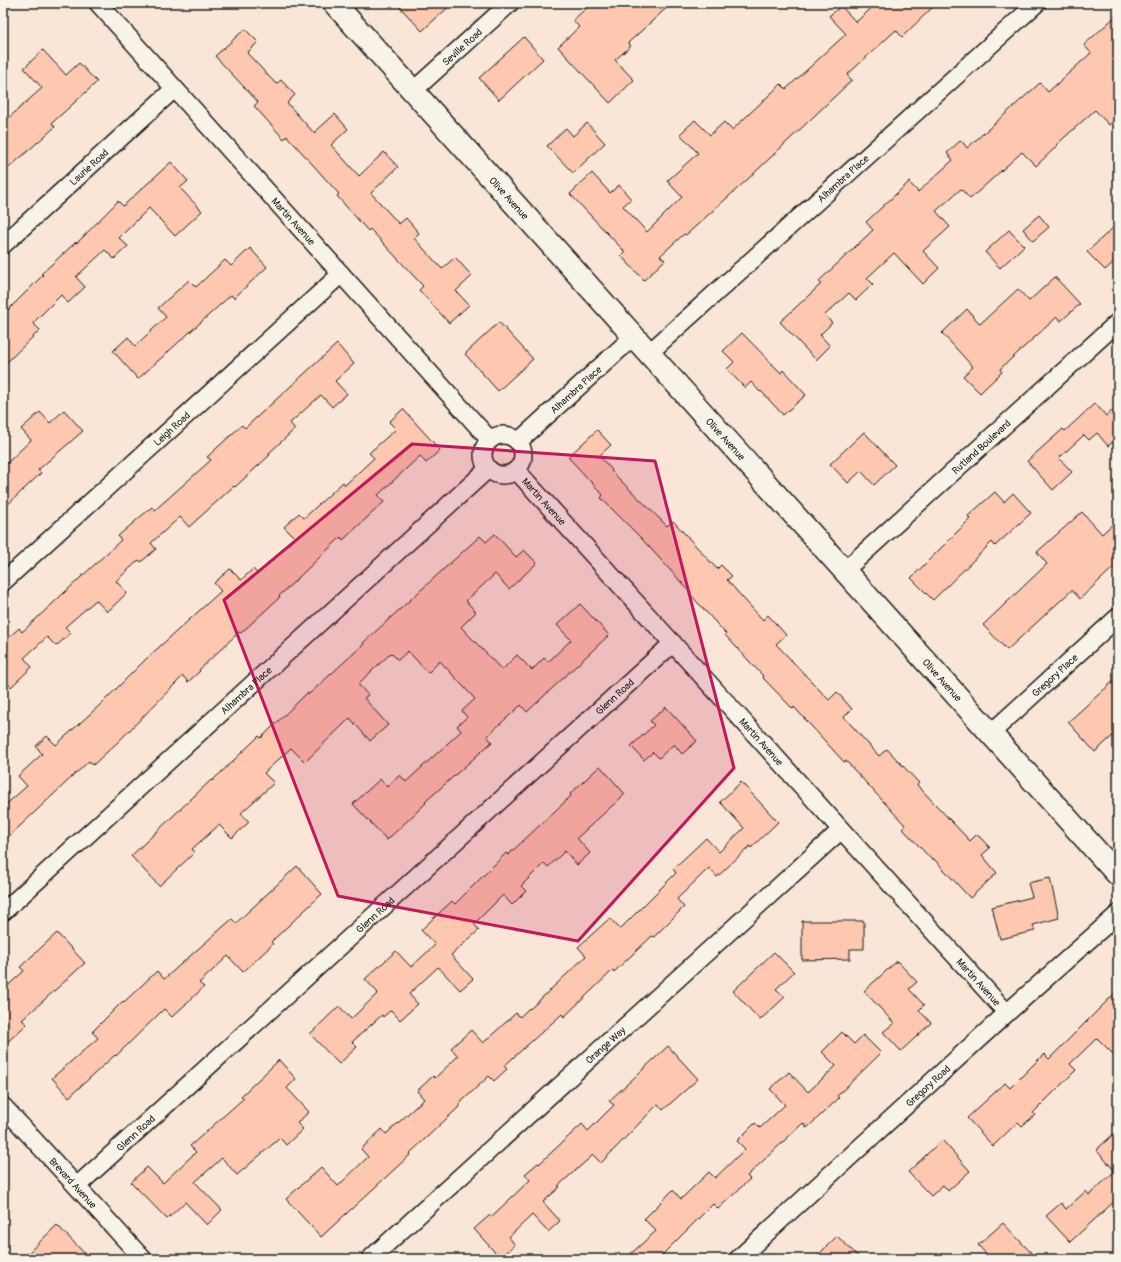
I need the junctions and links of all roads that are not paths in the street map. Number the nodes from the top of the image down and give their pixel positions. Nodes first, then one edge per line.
1 (98, 3) edge
2 (334, 3) edge
3 (510, 3) edge
4 (1036, 3) edge
5 (174, 89) junction
6 (413, 91) junction
7 (3, 245) edge
8 (341, 274) junction
9 (1118, 322) edge
10 (634, 336) junction
11 (649, 353) junction
12 (490, 440) junction
13 (518, 442) junction
14 (488, 469) junction
15 (516, 470) junction
16 (844, 571) junction
17 (3, 582) edge
18 (1118, 617) edge
19 (673, 644) junction
20 (991, 732) junction
21 (841, 830) junction
22 (1118, 875) edge
23 (3, 912) edge
24 (1118, 914) edge
25 (1007, 1013) junction
26 (3, 1106) edge
27 (77, 1186) junction
28 (144, 1259) edge
29 (370, 1259) edge
30 (738, 1259) edge

1 - 5 street, Martin Avenue
2 - 6 street, Olive Avenue
3 - 6 street, Seville Road
4 - 11 street, Alhambra Place
5 - 7 street, Laurie Road
5 - 8 street, Martin Avenue
6 - 10 street, Olive Avenue
8 - 12 street, Martin Avenue
8 - 17 street, Leigh Road
9 - 16 street, Rutland Boulevard
10 - 11 street, Olive Avenue
10 - 13 street, Alhambra Place
11 - 16 street, Olive Avenue
12 - 13 street
12 - 14 street
13 - 15 street
14 - 15 street
14 - 23 street, Alhambra Place
15 - 19 street, Martin Avenue
16 - 20 street, Olive Avenue
18 - 20 street, Gregory Place
19 - 21 street, Martin Avenue
19 - 27 street, Glenn Road
20 - 22 street, Olive Avenue
21 - 25 street, Martin Avenue
21 - 29 street, Orange Way
24 - 25 street, Gregory Road
25 - 30 street, Gregory Road
26 - 27 street, Brevard Avenue
27 - 28 street, Brevard Avenue

